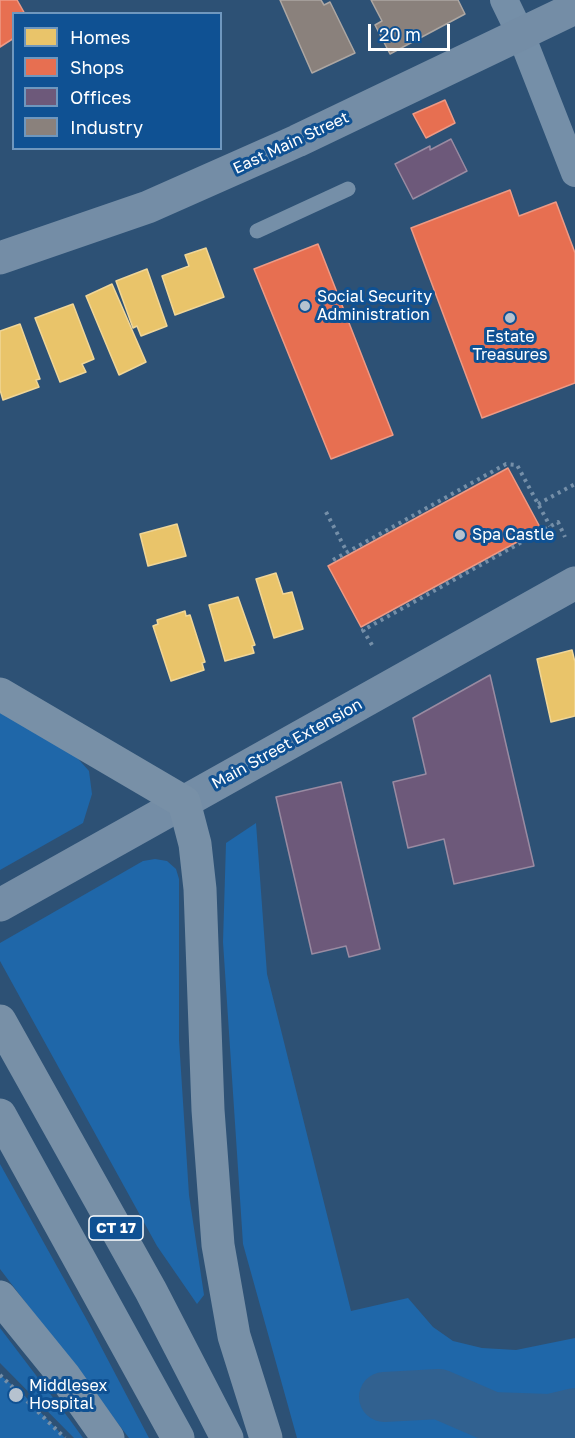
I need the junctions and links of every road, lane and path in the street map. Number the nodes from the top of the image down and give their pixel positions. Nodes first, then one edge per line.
1 (504, 0) edge
2 (575, 8) edge
3 (521, 35) junction
4 (575, 173) edge
5 (348, 189) dead end
6 (257, 231) dead end
7 (0, 258) edge
8 (575, 484) edge
9 (538, 504) junction
10 (326, 512) dead end
11 (550, 526) junction
12 (565, 537) dead end
13 (347, 552) junction
14 (333, 560) dead end
15 (575, 583) edge
16 (372, 645) dead end
17 (0, 694) edge
18 (184, 802) junction
19 (0, 905) edge
20 (0, 1021) edge
21 (0, 1116) edge
22 (0, 1297) edge
23 (0, 1375) edge
24 (65, 1438) edge
25 (108, 1438) edge
26 (178, 1438) edge
27 (227, 1438) edge
28 (266, 1438) edge

1 - 3 street
2 - 3 main road, East Main Street
3 - 4 street
3 - 7 main road, East Main Street
5 - 6 lane
8 - 9 path
9 - 11 path
9 - 13 path
10 - 13 path
11 - 12 path
11 - 16 path
13 - 14 path
15 - 18 main road, Main Street Extension
17 - 18 highway
18 - 19 main road, Main Street Extension
18 - 28 highway
20 - 27 highway, CT 17
21 - 26 highway, CT 17
22 - 25 highway
23 - 24 path

